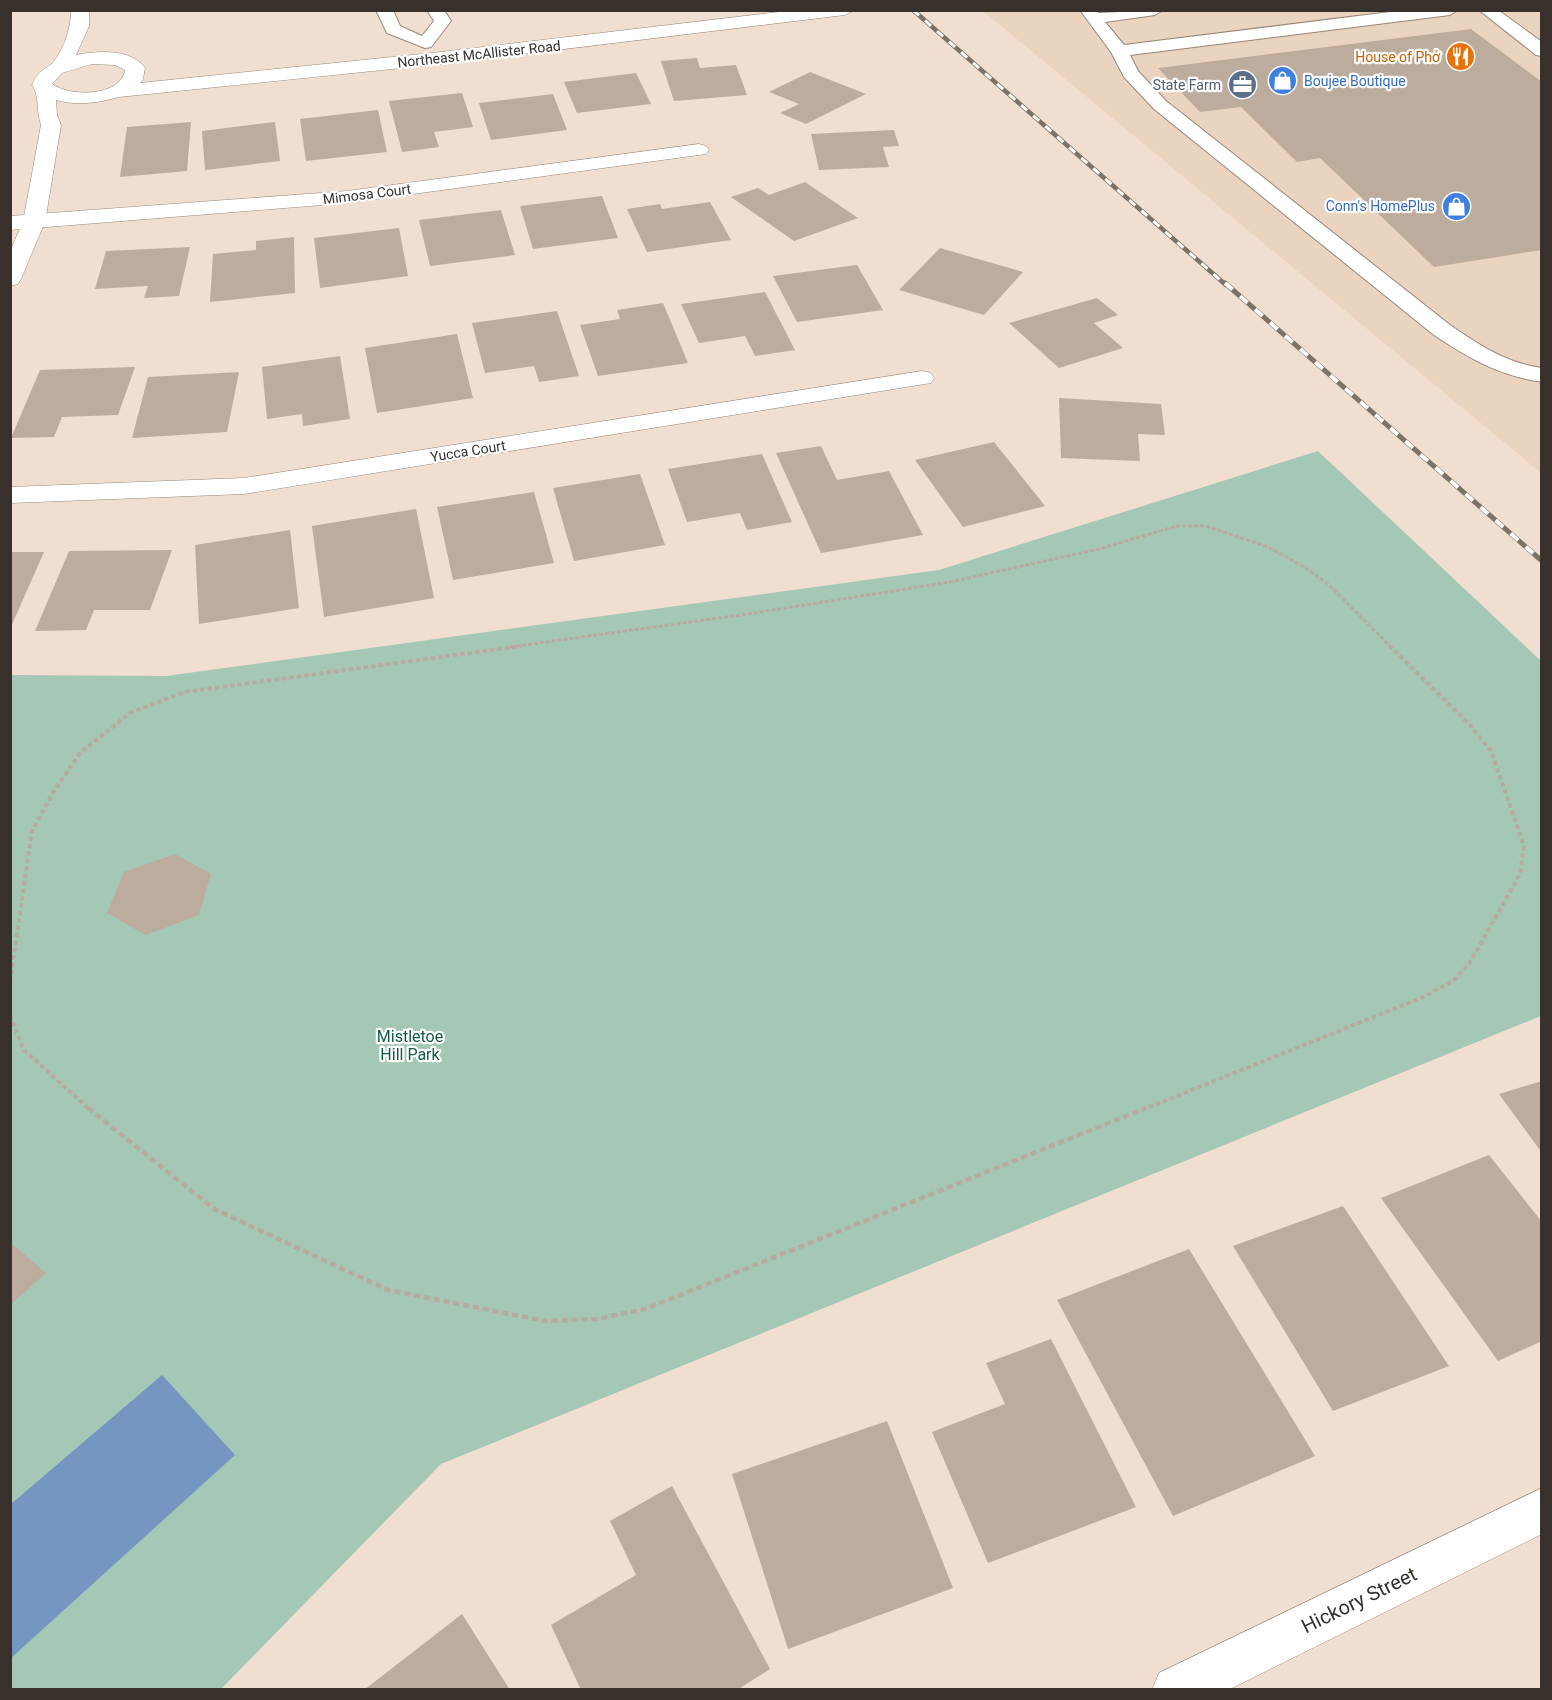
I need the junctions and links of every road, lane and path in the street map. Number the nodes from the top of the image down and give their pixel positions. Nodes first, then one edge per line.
1 (384, 10) edge
2 (435, 10) edge
3 (728, 10) edge
4 (845, 10) edge
5 (1155, 10) edge
6 (1450, 10) edge
7 (1487, 10) edge
8 (1092, 14) edge
9 (80, 18) edge
10 (424, 43) junction
11 (1119, 51) junction
12 (1542, 51) edge
13 (107, 58) junction
14 (62, 65) junction
15 (135, 68) junction
16 (46, 91) junction
17 (106, 94) junction
18 (51, 125) junction
19 (699, 150) dead end
20 (34, 222) junction
21 (10, 224) edge
22 (10, 279) edge
23 (1542, 375) edge
24 (922, 378) dead end
25 (10, 495) edge
26 (10, 982) edge
27 (10, 1015) edge
28 (1542, 1510) edge
29 (1176, 1689) edge

1 - 10 lane
2 - 10 lane
3 - 10 street, Northeast McAllister Road
4 - 17 street, Northeast McAllister Road
5 - 8 lane
6 - 11 lane
7 - 12 lane
8 - 11 lane
9 - 13 street
9 - 14 street
10 - 15 street, Northeast McAllister Road
11 - 23 lane
13 - 14 street
13 - 15 street, Northeast McAllister Road
14 - 16 street
15 - 17 street
16 - 17 street
16 - 18 street
17 - 18 street, Northeast McAllister Road
18 - 20 street
19 - 20 street, Mimosa Court
20 - 21 street, Mimosa Court
20 - 22 street
24 - 25 street, Yucca Court
26 - 27 path
28 - 29 street, Hickory Street

